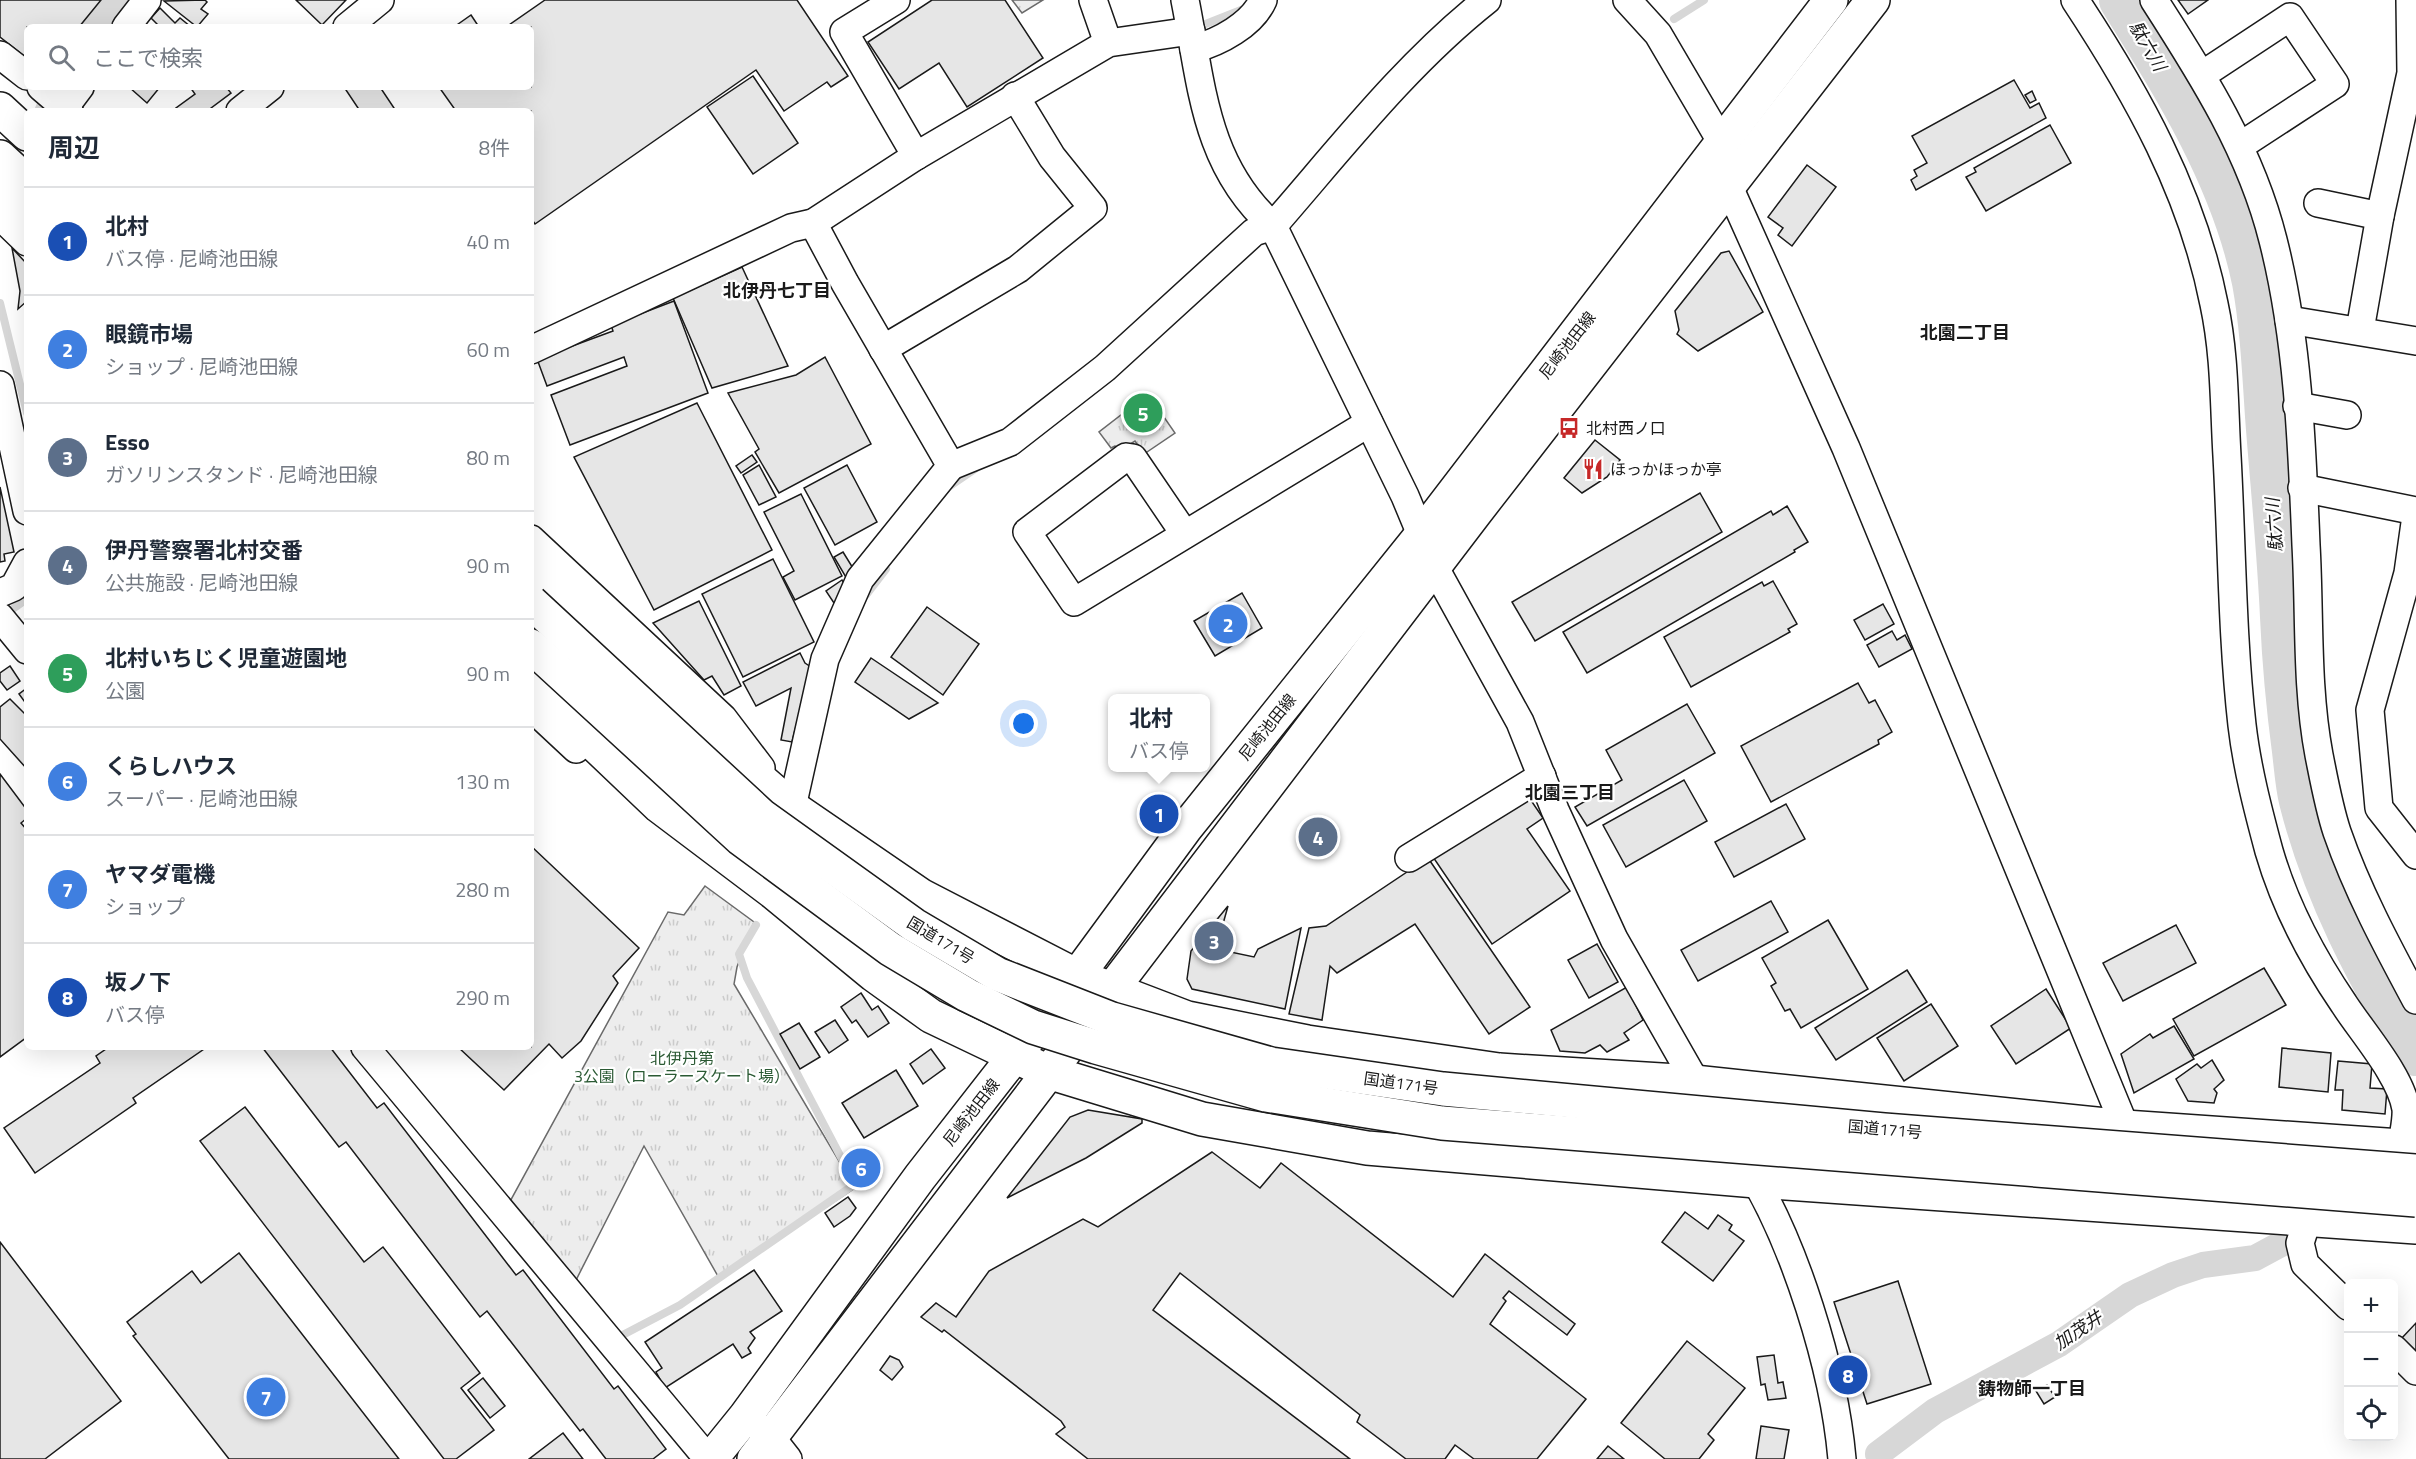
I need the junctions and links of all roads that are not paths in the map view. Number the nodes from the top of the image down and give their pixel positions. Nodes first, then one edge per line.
1 (147, 0) edge
2 (380, 0) edge
3 (896, 0) edge
4 (1093, 0) edge
5 (1185, 0) edge
6 (1263, 0) edge
7 (1487, 0) edge
8 (1627, 0) edge
9 (1831, 0) edge
10 (1873, 0) edge
11 (2075, 0) edge
12 (2154, 0) edge
13 (2410, 0) edge
14 (128, 24) edge
15 (351, 24) edge
16 (1193, 40) junction
17 (1108, 43) junction
18 (0, 55) edge
19 (24, 74) edge
20 (2202, 75) junction
21 (47, 90) edge
22 (266, 90) edge
23 (1015, 96) junction
24 (71, 102) edge
25 (0, 108) edge
26 (244, 108) edge
27 (24, 116) edge
28 (24, 131) edge
29 (1722, 143) junction
30 (2240, 146) junction
31 (916, 156) junction
32 (0, 157) edge
33 (24, 179) edge
34 (0, 186) edge
35 (1729, 187) junction
36 (2318, 203) dead end
37 (24, 214) edge
38 (0, 216) edge
39 (2380, 216) junction
40 (813, 223) junction
41 (1273, 226) junction
42 (24, 239) edge
43 (2289, 320) junction
44 (2360, 330) junction
45 (2416, 341) edge
46 (534, 349) edge
47 (883, 349) junction
48 (0, 385) edge
49 (2297, 406) junction
50 (2347, 415) dead end
51 (1369, 423) junction
52 (951, 466) junction
53 (2302, 488) junction
54 (24, 496) edge
55 (2416, 514) edge
56 (1184, 533) junction
57 (1422, 534) junction
58 (534, 542) edge
59 (1435, 568) junction
60 (24, 569) edge
61 (534, 573) edge
62 (0, 593) edge
63 (534, 605) edge
64 (3, 621) edge
65 (24, 646) edge
66 (534, 649) edge
67 (534, 687) edge
68 (534, 710) edge
69 (1542, 776) junction
70 (792, 807) junction
71 (1419, 846) dead end
72 (2416, 855) edge
73 (773, 892) junction
74 (1077, 976) junction
75 (1113, 991) junction
76 (2416, 1000) edge
77 (368, 1050) edge
78 (1013, 1057) junction
79 (1048, 1072) junction
80 (1694, 1082) junction
81 (2126, 1127) junction
82 (2412, 1152) edge
83 (1756, 1181) junction
84 (2416, 1200) edge
85 (2307, 1221) junction
86 (2416, 1227) edge
87 (2344, 1301) edge
88 (2398, 1353) edge
89 (2416, 1371) edge
90 (764, 1443) edge
91 (709, 1459) edge
92 (1842, 1459) edge

1 - 14 street
2 - 15 street
3 - 31 street
4 - 17 street
5 - 16 street
6 - 16 street
7 - 41 street
8 - 29 street
9 - 29 main road, 尼崎池田線
10 - 35 main road, 尼崎池田線
11 - 82 street
12 - 20 street
13 - 39 street
16 - 17 street
16 - 41 street
17 - 23 street
18 - 19 street
20 - 30 street
20 - 30 street
21 - 24 street
22 - 26 street
23 - 31 street
23 - 47 street
25 - 27 main road
25 - 28 main road
29 - 35 street
29 - 57 main road, 尼崎池田線
30 - 43 street
31 - 40 street
32 - 33 main road
34 - 37 main road
35 - 59 main road, 尼崎池田線
35 - 81 street
36 - 39 street
38 - 42 street
39 - 44 street
40 - 46 street
40 - 47 street
41 - 51 street
41 - 52 street
43 - 44 street
43 - 49 street
44 - 45 street
47 - 52 street
48 - 54 street
49 - 50 street
49 - 53 street
51 - 56 street
51 - 57 street
52 - 70 street
53 - 55 street
53 - 76 street
55 - 72 street
56 - 56 street
57 - 59 street
57 - 74 main road, 尼崎池田線
58 - 70 street
59 - 69 street
59 - 75 main road, 尼崎池田線
60 - 62 street
61 - 70 main road
63 - 82 main road, 国道171号, bridge
64 - 65 street
66 - 84 main road, 国道171号, bridge
67 - 73 main road
68 - 73 street
69 - 71 street
69 - 80 street
70 - 74 main road
73 - 78 main road
74 - 75 main road
74 - 78 main road, 尼崎池田線
75 - 79 main road, 尼崎池田線
75 - 80 main road
77 - 91 street
78 - 79 main road
78 - 90 main road, 尼崎池田線
79 - 83 main road
79 - 90 main road, 尼崎池田線
80 - 81 main road
80 - 83 street
81 - 82 main road
83 - 85 main road
83 - 92 street
85 - 86 main road
85 - 87 street
88 - 89 street
90 - 91 main road, 尼崎池田線

